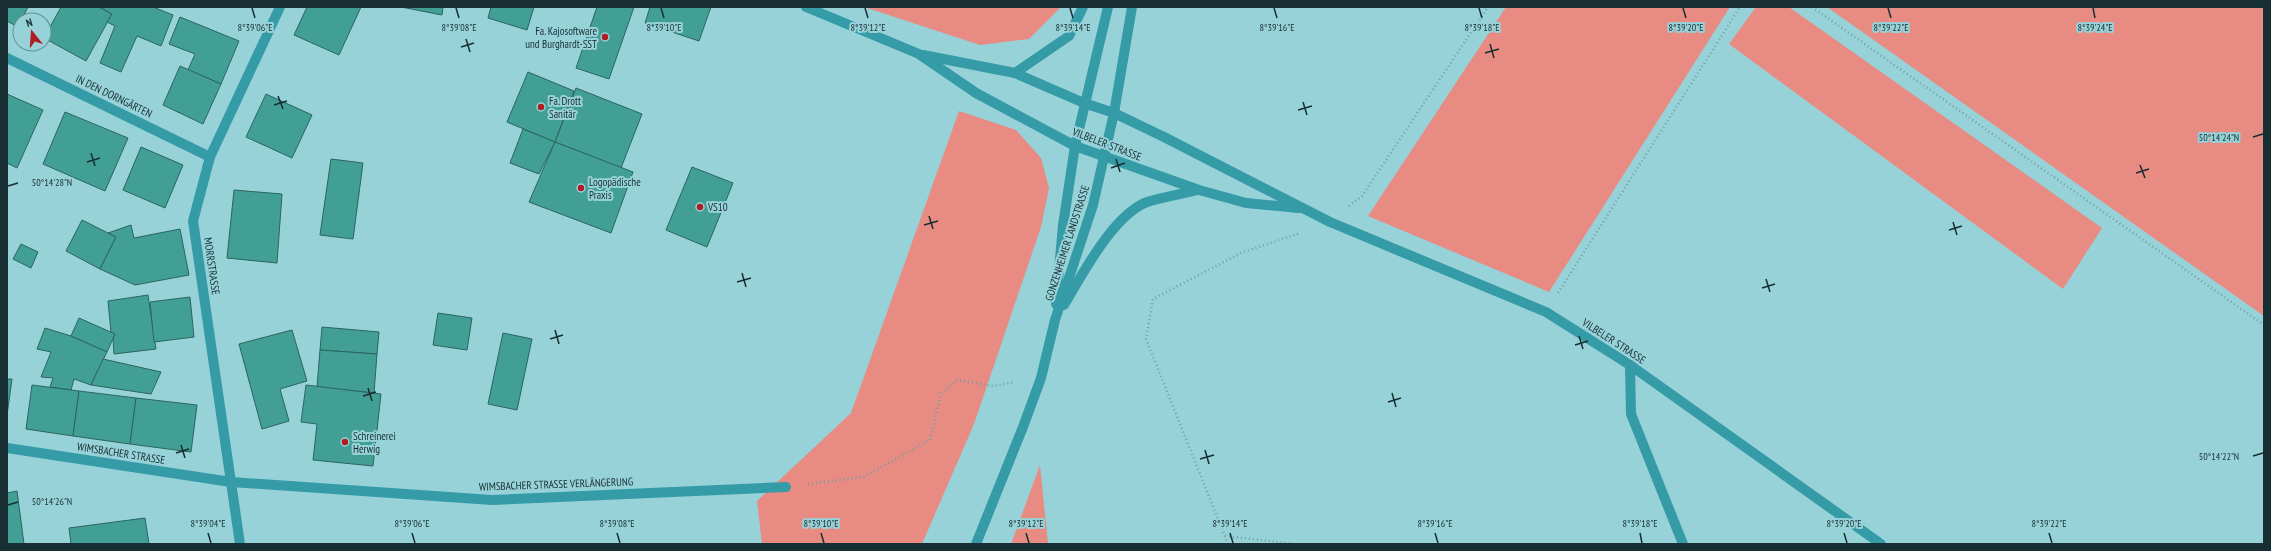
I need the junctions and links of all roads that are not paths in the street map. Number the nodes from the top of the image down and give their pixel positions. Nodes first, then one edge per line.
1 (280, 7) edge
2 (806, 7) edge
3 (1084, 7) edge
4 (1108, 7) edge
5 (1132, 7) edge
6 (919, 54) junction
7 (7, 58) edge
8 (1015, 73) junction
9 (1084, 103) junction
10 (1114, 113) junction
11 (1075, 146) junction
12 (210, 157) junction
13 (1104, 157) junction
14 (1199, 190) junction
15 (1305, 209) junction
16 (1055, 320) junction
17 (1630, 365) junction
18 (7, 448) edge
19 (231, 482) junction
20 (786, 487) road end
21 (240, 544) edge
22 (976, 544) edge
23 (1683, 544) edge
24 (1881, 544) edge

1 - 12 street, MORRSTRASSE
2 - 6 street, VILBELER STRASSE
3 - 8 street
4 - 9 street, GONZENHEIMER LANDSTRASSE
5 - 10 street, GONZENHEIMER LANDSTRASSE
6 - 8 street, VILBELER STRASSE
6 - 11 street, VILBELER STRASSE
7 - 12 street, IN DEN DORNGÄRTEN
8 - 9 street, VILBELER STRASSE
9 - 10 street, VILBELER STRASSE
9 - 11 street, GONZENHEIMER LANDSTRASSE
10 - 13 street, GONZENHEIMER LANDSTRASSE
10 - 15 street, VILBELER STRASSE
11 - 13 street, VILBELER STRASSE
11 - 16 street, GONZENHEIMER LANDSTRASSE
12 - 19 street, MORRSTRASSE
13 - 14 street, VILBELER STRASSE
13 - 16 street, GONZENHEIMER LANDSTRASSE
14 - 15 street, VILBELER STRASSE
14 - 16 street
15 - 17 street, VILBELER STRASSE
16 - 22 street, GONZENHEIMER LANDSTRASSE
17 - 23 street
17 - 24 street, VILBELER STRASSE
18 - 19 street, WIMSBACHER STRASSE
19 - 20 street, WIMSBACHER STRASSE VERLÄNGERUNG
19 - 21 street, MORRSTRASSE

